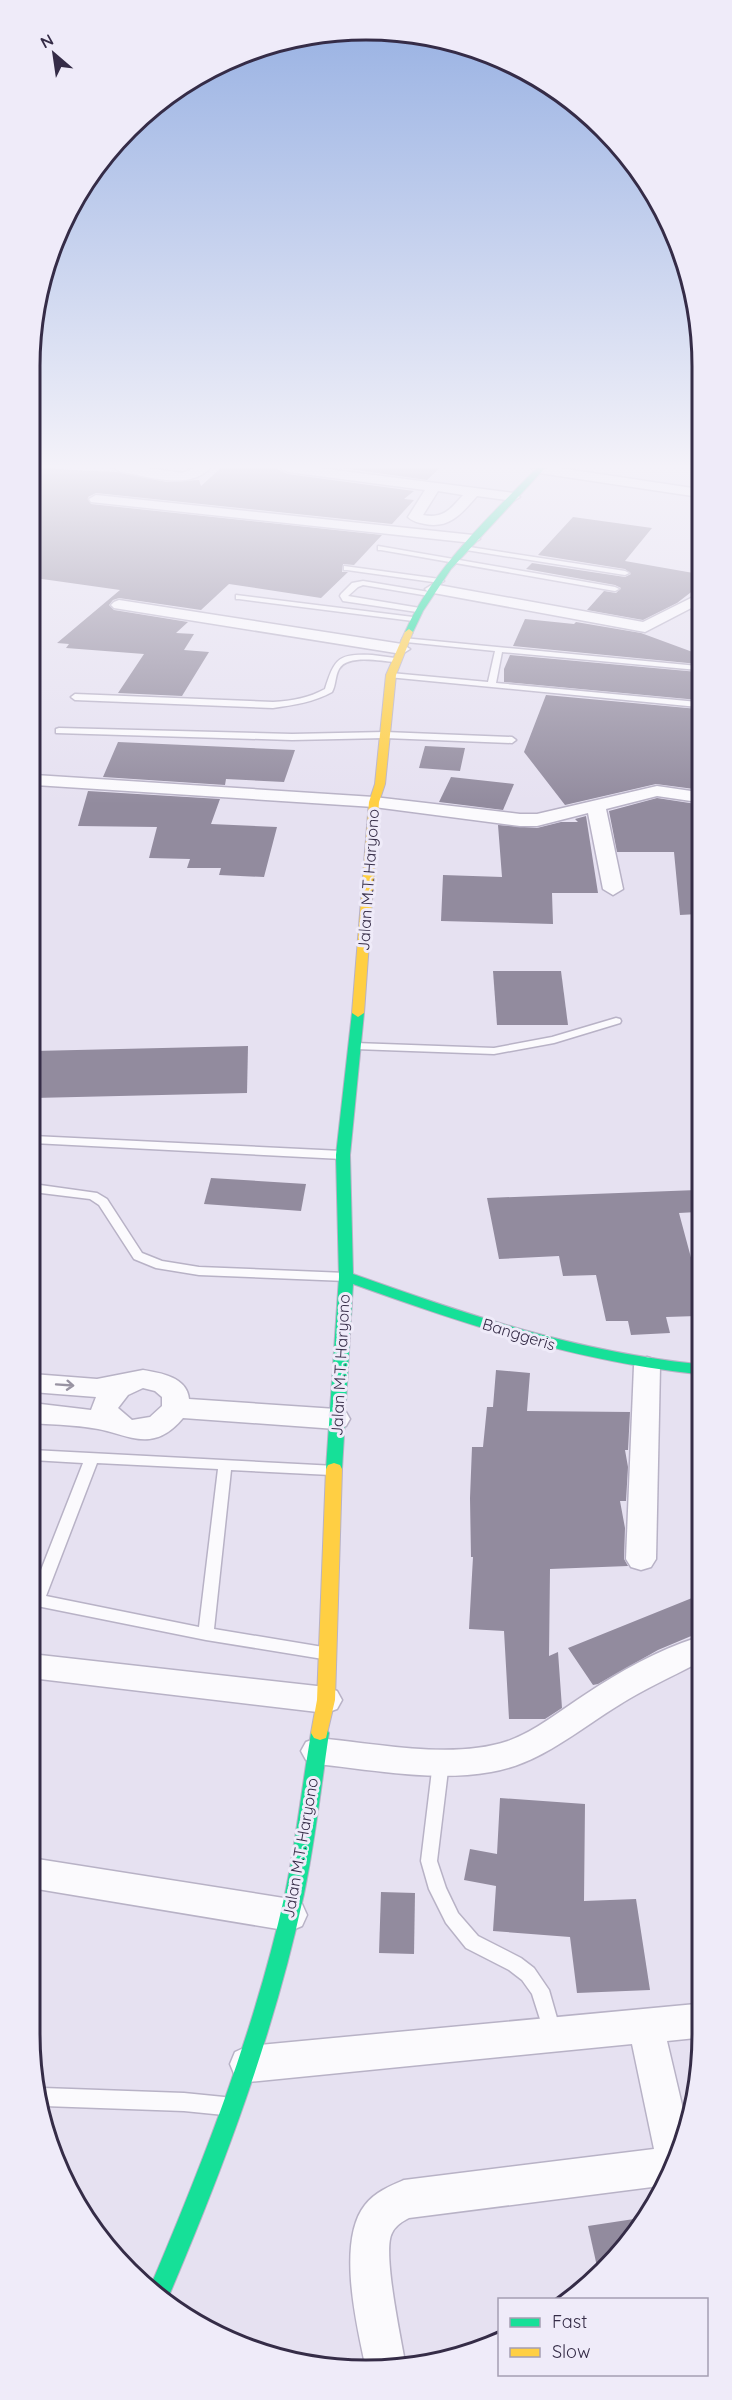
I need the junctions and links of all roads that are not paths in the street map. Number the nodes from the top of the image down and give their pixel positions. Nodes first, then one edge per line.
1 (399, 580) edge
2 (441, 580) edge
3 (563, 580) edge
4 (434, 588) junction
5 (615, 590) dead end
6 (239, 597) dead end
7 (692, 602) edge
8 (119, 605) dead end
9 (415, 615) junction
10 (499, 649) junction
11 (401, 650) junction
12 (692, 667) edge
13 (391, 675) junction
14 (491, 685) junction
15 (75, 697) dead end
16 (692, 704) edge
17 (59, 731) dead end
18 (385, 735) junction
19 (512, 740) dead end
20 (40, 780) edge
21 (692, 797) edge
22 (374, 802) junction
23 (596, 806) junction
24 (613, 889) dead end
25 (616, 1021) dead end
26 (355, 1046) junction
27 (40, 1139) edge
28 (344, 1155) junction
29 (40, 1189) edge
30 (346, 1277) junction
31 (647, 1366) junction
32 (692, 1369) edge
33 (40, 1384) edge
34 (124, 1384) junction
35 (176, 1408) junction
36 (40, 1414) edge
37 (336, 1419) junction
38 (111, 1422) junction
39 (40, 1456) edge
40 (91, 1460) junction
41 (225, 1465) junction
42 (335, 1470) junction
43 (641, 1559) dead end
44 (40, 1585) edge
45 (40, 1601) edge
46 (206, 1634) junction
47 (692, 1652) edge
48 (327, 1653) junction
49 (40, 1667) edge
50 (326, 1700) junction
51 (317, 1750) junction
52 (442, 1761) junction
53 (40, 1874) edge
54 (290, 1915) junction
55 (692, 2021) edge
56 (646, 2026) junction
57 (552, 2035) junction
58 (248, 2064) junction
59 (47, 2097) edge
60 (232, 2107) junction
61 (672, 2144) edge
62 (663, 2167) edge
63 (162, 2287) edge
64 (384, 2359) edge

1 - 4 lane
2 - 4 main road, Jalan M.T. Haryono
3 - 5 lane
4 - 7 street
4 - 9 main road, Jalan M.T. Haryono
4 - 9 lane
6 - 9 lane
8 - 11 street
9 - 11 main road, Jalan M.T. Haryono
10 - 11 lane
10 - 12 lane
10 - 14 lane
11 - 13 main road, Jalan M.T. Haryono
11 - 15 lane
13 - 14 lane
13 - 18 main road, Jalan M.T. Haryono
14 - 16 lane
17 - 18 lane
18 - 19 lane
18 - 22 main road, Jalan M.T. Haryono
20 - 22 street
21 - 23 street
22 - 23 street
22 - 26 main road, Jalan M.T. Haryono
23 - 24 street
25 - 26 lane
26 - 28 main road, Jalan M.T. Haryono
27 - 28 lane
28 - 30 main road, Jalan M.T. Haryono
29 - 30 lane
30 - 31 main road, Banggeris
30 - 37 main road, Jalan M.T. Haryono
31 - 32 main road, Banggeris
31 - 43 street
33 -> 34 street
34 - 35 street
34 - 38 street
35 - 37 street
35 - 38 street
36 - 38 street
37 - 42 main road, Jalan M.T. Haryono
39 - 40 lane
40 - 41 lane
40 - 44 lane
41 - 42 lane
41 - 46 lane
42 - 48 main road, Jalan M.T. Haryono
45 - 46 lane
46 - 48 lane
47 - 52 street
48 - 50 main road, Jalan M.T. Haryono
49 - 50 street
50 - 51 main road, Jalan M.T. Haryono
51 - 52 street
51 - 54 main road, Jalan M.T. Haryono
52 - 57 lane
53 - 54 street
54 - 58 main road, Jalan M.T. Haryono
55 - 56 street
56 - 57 street
56 - 61 street
57 - 58 street
58 - 60 main road, Jalan M.T. Haryono
59 - 60 lane
60 - 63 main road, Jalan M.T. Haryono
62 - 64 street

